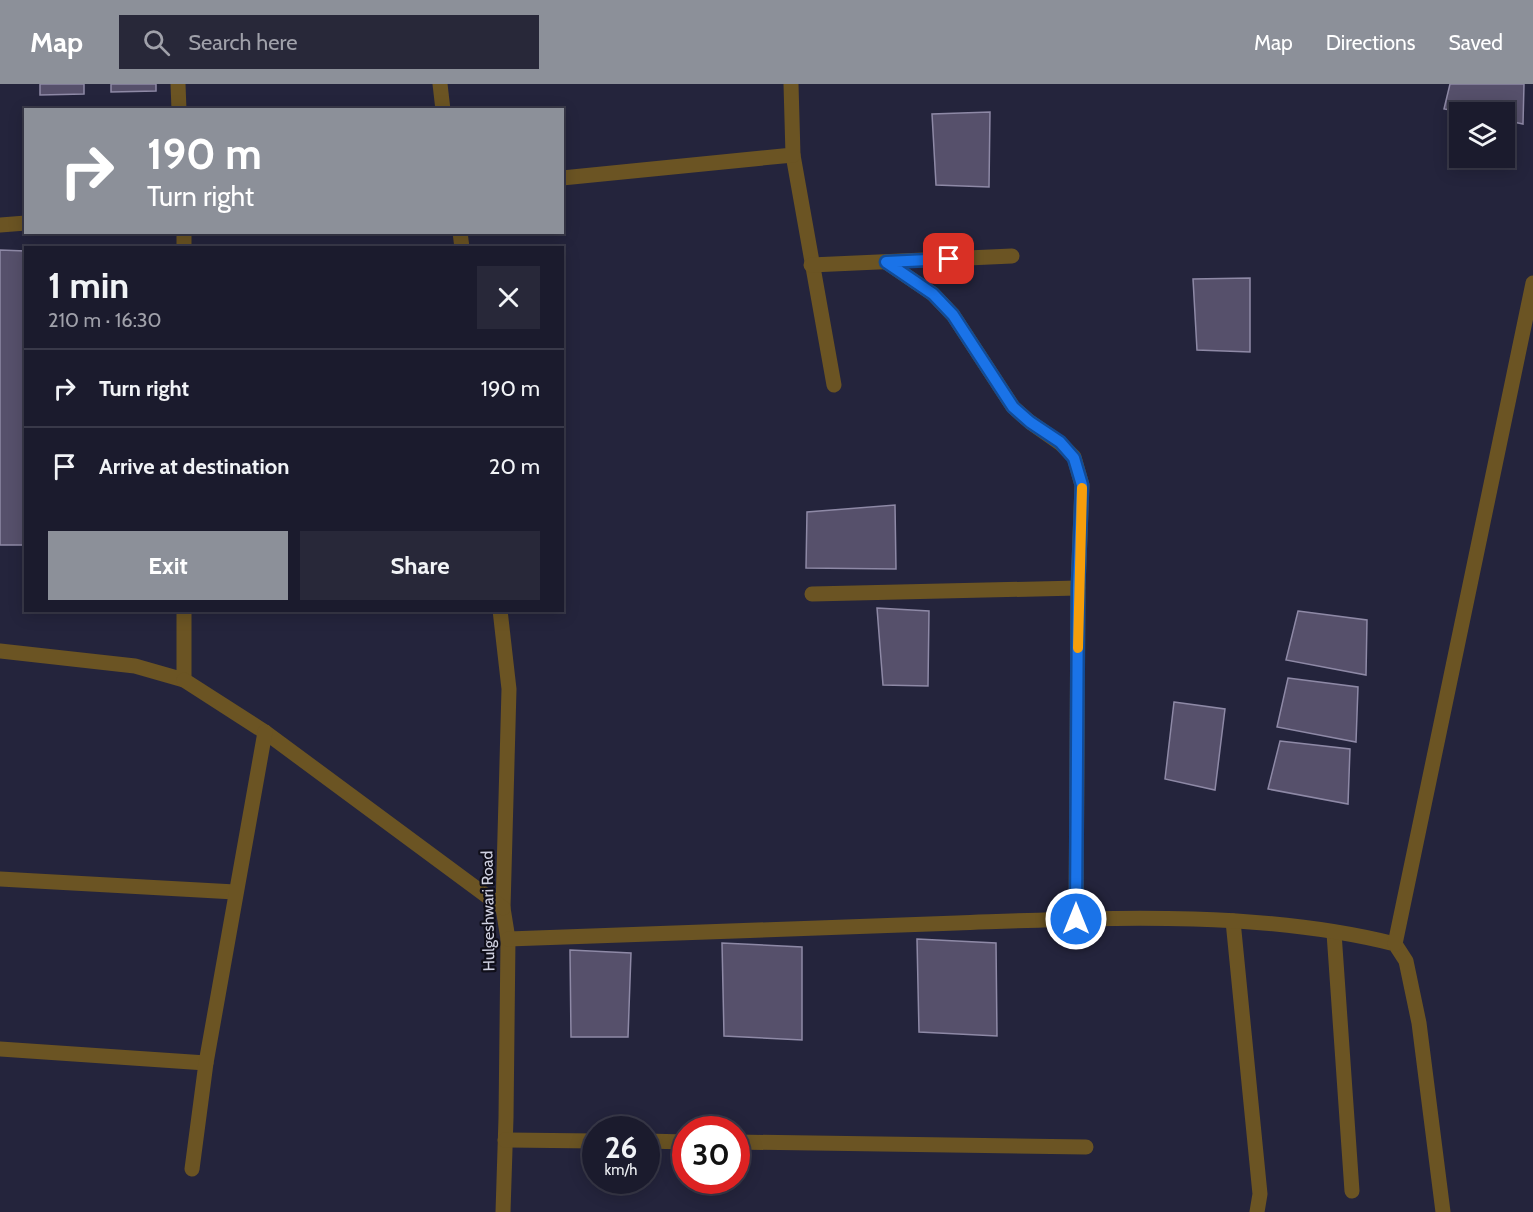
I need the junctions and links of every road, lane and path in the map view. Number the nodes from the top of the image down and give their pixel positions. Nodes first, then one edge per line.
1 (178, 84) edge
2 (440, 84) edge
3 (790, 84) edge
4 (180, 108) edge
5 (443, 108) edge
6 (793, 155) junction
7 (564, 178) edge
8 (24, 223) edge
9 (0, 225) edge
10 (1012, 255) dead end
11 (886, 262) junction
12 (811, 265) junction
13 (1533, 283) edge
14 (834, 385) dead end
15 (1078, 588) junction
16 (812, 594) dead end
17 (184, 612) edge
18 (500, 612) edge
19 (0, 651) edge
20 (184, 680) junction
21 (265, 732) junction
22 (0, 879) edge
23 (236, 892) junction
24 (503, 908) junction
25 (1076, 919) junction
26 (1233, 921) junction
27 (1334, 933) junction
28 (508, 939) junction
29 (1395, 944) junction
30 (0, 1049) edge
31 (206, 1063) junction
32 (505, 1140) junction
33 (582, 1141) edge
34 (750, 1142) edge
35 (1086, 1147) dead end
36 (192, 1169) dead end
37 (1352, 1191) dead end
38 (503, 1212) edge
39 (1257, 1212) edge
40 (1443, 1212) edge

1 - 4 street
2 - 5 street
3 - 6 street
6 - 7 street
6 - 12 street
8 - 9 street
10 - 11 street
11 - 12 street
11 - 15 street
12 - 14 street
13 - 29 street
15 - 16 street
15 - 25 street
17 - 20 street
18 - 24 street, Hulgeshwari Road
19 - 20 street
20 - 21 street
21 - 23 street
21 - 24 street
22 - 23 street
23 - 31 street
24 - 28 street, Hulgeshwari Road
25 - 26 street
25 - 28 street
26 - 27 street
26 - 39 street
27 - 29 street
27 - 37 street
28 - 32 street, Hulgeshwari Road
29 - 40 street
30 - 31 street
31 - 36 street
32 - 33 street
32 - 38 street, Hulgeshwari Road
34 - 35 street

